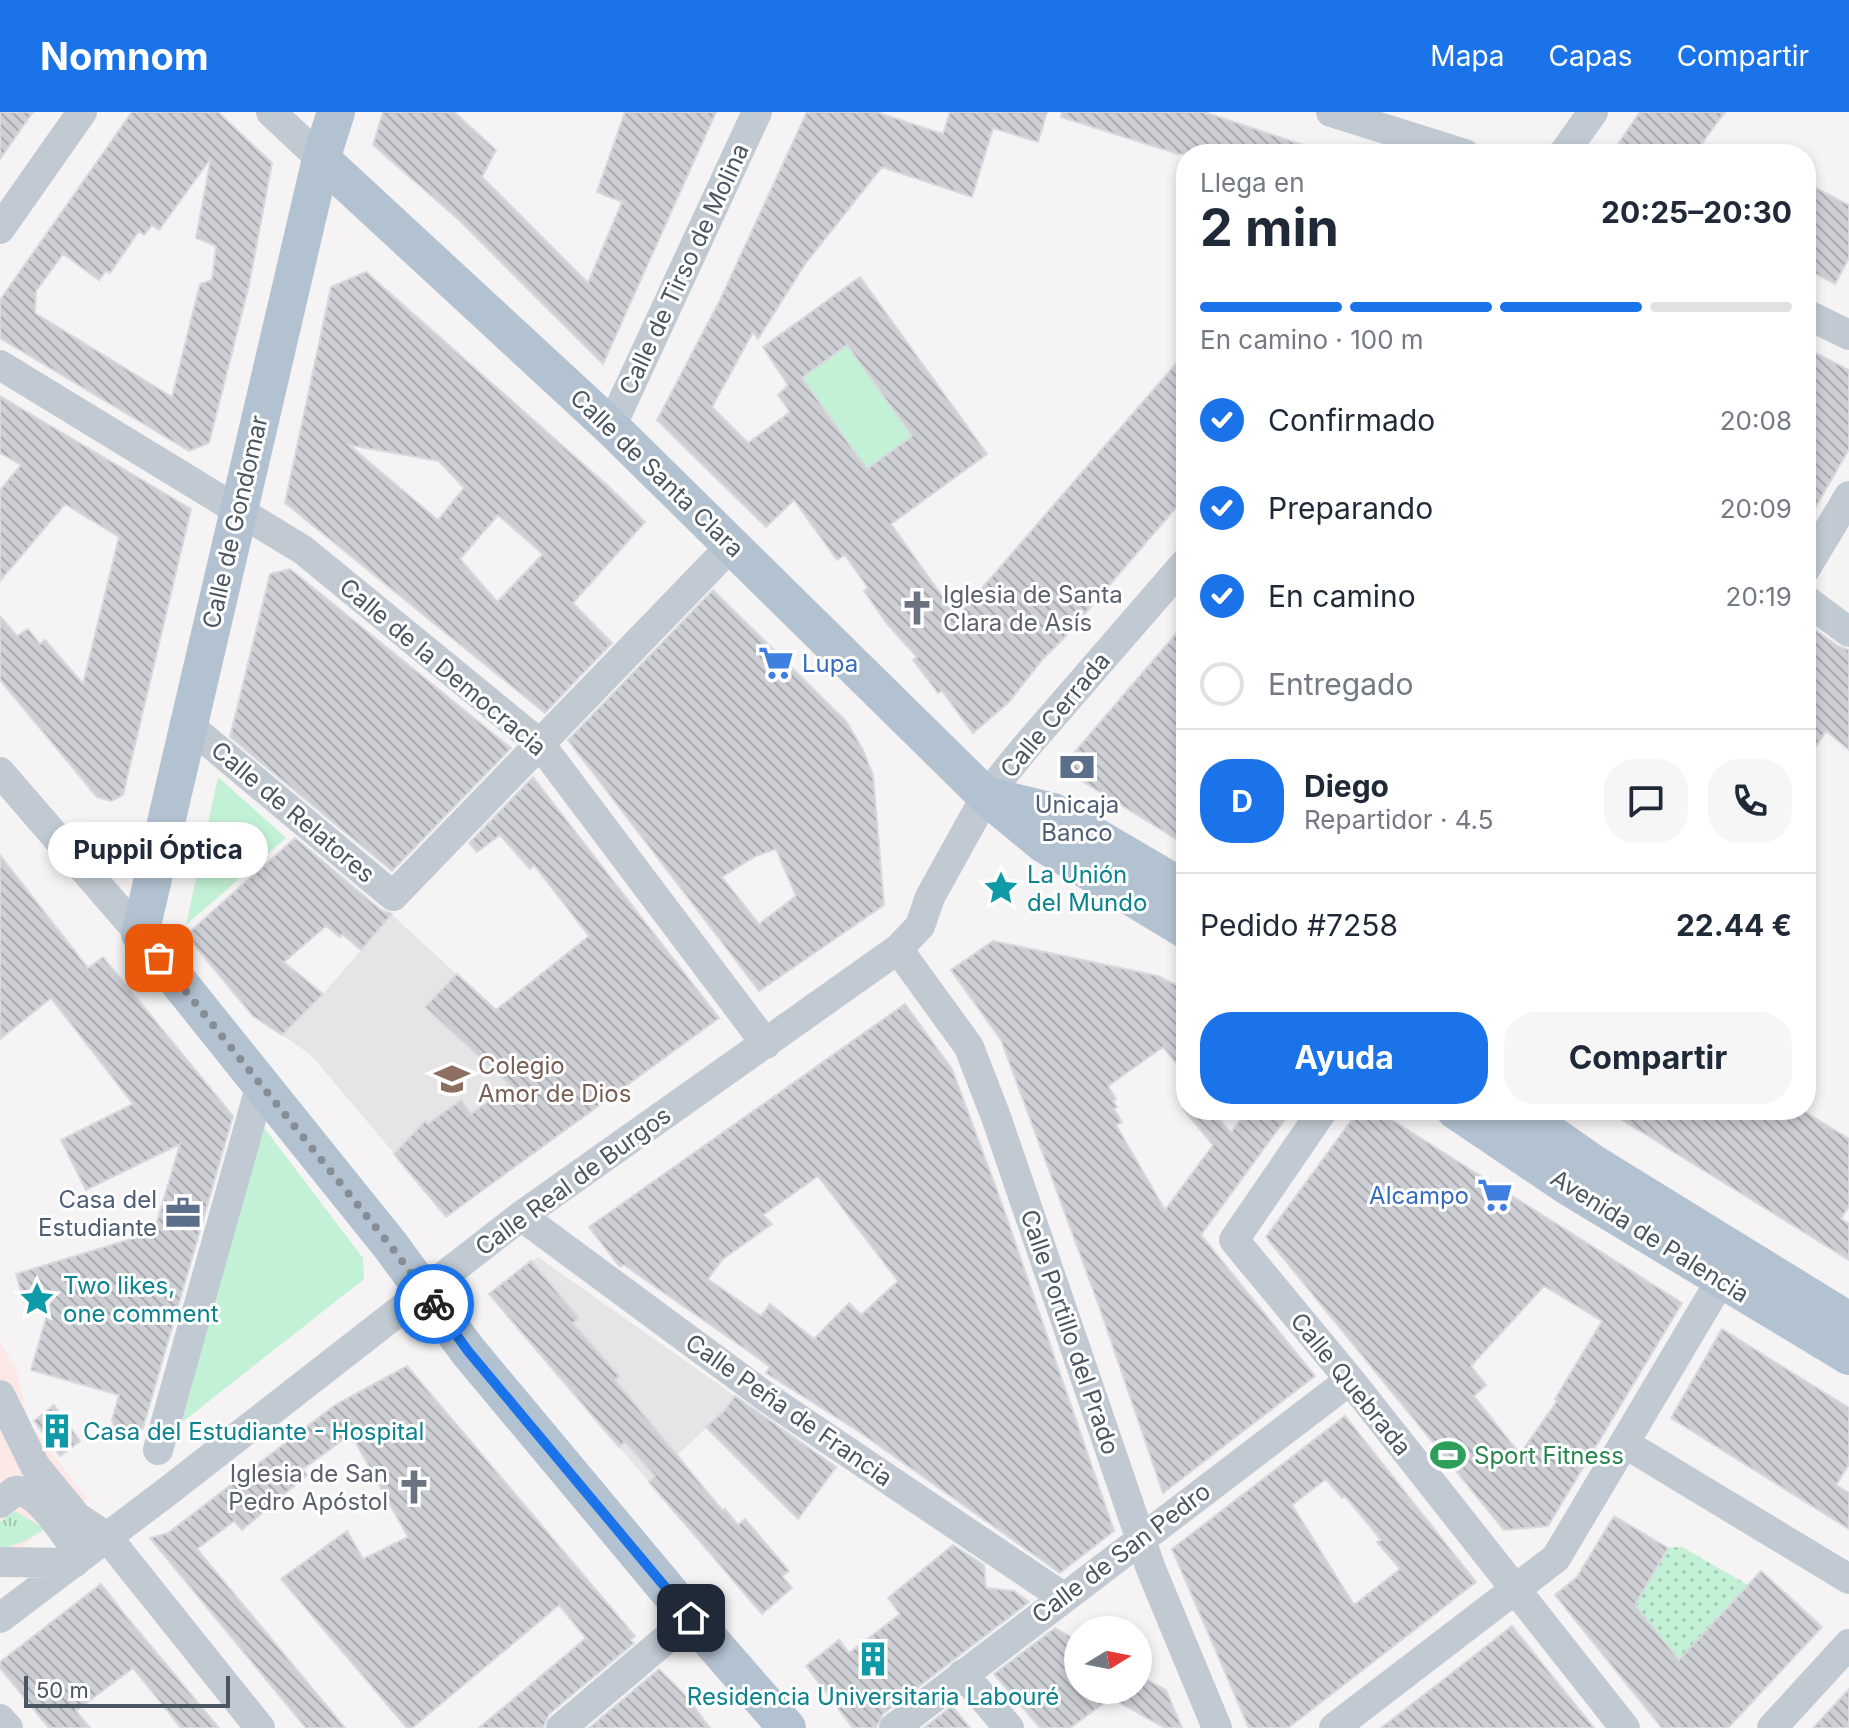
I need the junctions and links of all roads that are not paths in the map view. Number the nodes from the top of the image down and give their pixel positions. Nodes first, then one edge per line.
1 (82, 112) edge
2 (271, 112) edge
3 (336, 112) edge
4 (757, 112) edge
5 (1331, 112) edge
6 (1593, 112) edge
7 (1433, 144) edge
8 (1570, 144) edge
9 (321, 159) junction
10 (0, 229) edge
11 (1816, 319) edge
12 (1849, 335) edge
13 (0, 365) edge
14 (611, 427) junction
15 (1849, 496) edge
16 (238, 511) junction
17 (732, 545) junction
18 (1816, 551) edge
19 (1176, 574) edge
20 (1816, 607) edge
21 (1849, 632) edge
22 (187, 724) junction
23 (540, 744) junction
24 (0, 772) edge
25 (986, 796) junction
26 (1176, 884) edge
27 (1176, 924) edge
28 (140, 934) junction
29 (898, 949) junction
30 (766, 1044) junction
31 (261, 1084) junction
32 (1316, 1120) edge
33 (1470, 1120) edge
34 (1531, 1120) edge
35 (521, 1216) junction
36 (1721, 1280) junction
37 (424, 1291) junction
38 (1849, 1321) edge
39 (1849, 1356) edge
40 (1350, 1380) junction
41 (0, 1395) edge
42 (1624, 1443) junction
43 (10, 1449) edge
44 (158, 1450) dead end
45 (0, 1503) edge
46 (107, 1537) junction
47 (1141, 1537) junction
48 (77, 1560) junction
49 (0, 1562) edge
50 (1849, 1579) edge
51 (1516, 1590) junction
52 (15, 1597) edge
53 (1063, 1597) junction
54 (0, 1618) edge
55 (691, 1618) junction
56 (1849, 1644) edge
57 (963, 1674) junction
58 (0, 1719) edge
59 (8, 1728) edge
60 (260, 1728) edge
61 (561, 1728) edge
62 (787, 1728) edge
63 (894, 1728) edge
64 (1009, 1728) edge
65 (1217, 1728) edge
66 (1334, 1728) edge
67 (1625, 1728) edge
68 (1772, 1728) edge

1 - 10 street
2 - 9 street
3 - 9 main road, Calle de Gondomar
4 - 14 street, Calle de Tirso de Molina
5 - 7 street
6 - 8 street
9 - 14 main road, Calle de Santa Clara
9 - 16 main road, Calle de Gondomar
11 - 12 street
13 - 16 street, Calle de la Democracia
14 - 17 main road, Calle de Santa Clara
15 - 18 street
16 - 22 main road, Calle de Gondomar
16 - 23 street, Calle de la Democracia
17 - 23 street, Calle de Relatores
17 - 25 main road, Calle de Santa Clara
19 - 25 street, Calle Cerrada
20 - 21 street
22 - 23 street, Calle de Relatores
22 - 28 main road, Calle de Gondomar
23 - 30 street, Calle de la Democracia
24 - 28 street
25 - 26 main road
25 - 27 main road
25 - 29 street, Calle Real de Burgos
28 - 31 main road
29 - 30 street, Calle Real de Burgos
29 - 47 street, Calle Portillo del Prado
30 - 35 street, Calle Real de Burgos
31 - 37 main road
31 - 44 street
32 - 40 street, Calle Quebrada
33 - 36 main road, Avenida de Palencia
34 - 38 main road, Avenida de Palencia
35 - 37 street, Calle Real de Burgos
35 - 53 street, Calle Peña de Francia
36 - 39 main road, Avenida de Palencia
36 - 42 street
37 - 46 street, Calle Real de Burgos
37 - 55 main road
40 - 47 street, Calle de San Pedro
40 - 51 street, Calle Quebrada
41 - 43 street
42 - 50 street
42 - 51 street
43 - 46 street
45 - 48 street
46 - 48 street, Calle Real de Burgos
46 - 60 street
47 - 53 street, Calle de San Pedro
47 - 65 street, Calle Portillo del Prado
48 - 49 street
48 - 52 street, Calle Real de Burgos
51 - 66 street
51 - 67 street, Calle Quebrada
52 - 54 street, Calle Real de Burgos
53 - 57 street, Calle de San Pedro
55 - 61 street
55 - 62 main road
56 - 68 street
57 - 63 street, Calle de San Pedro
57 - 64 street
58 - 59 street

